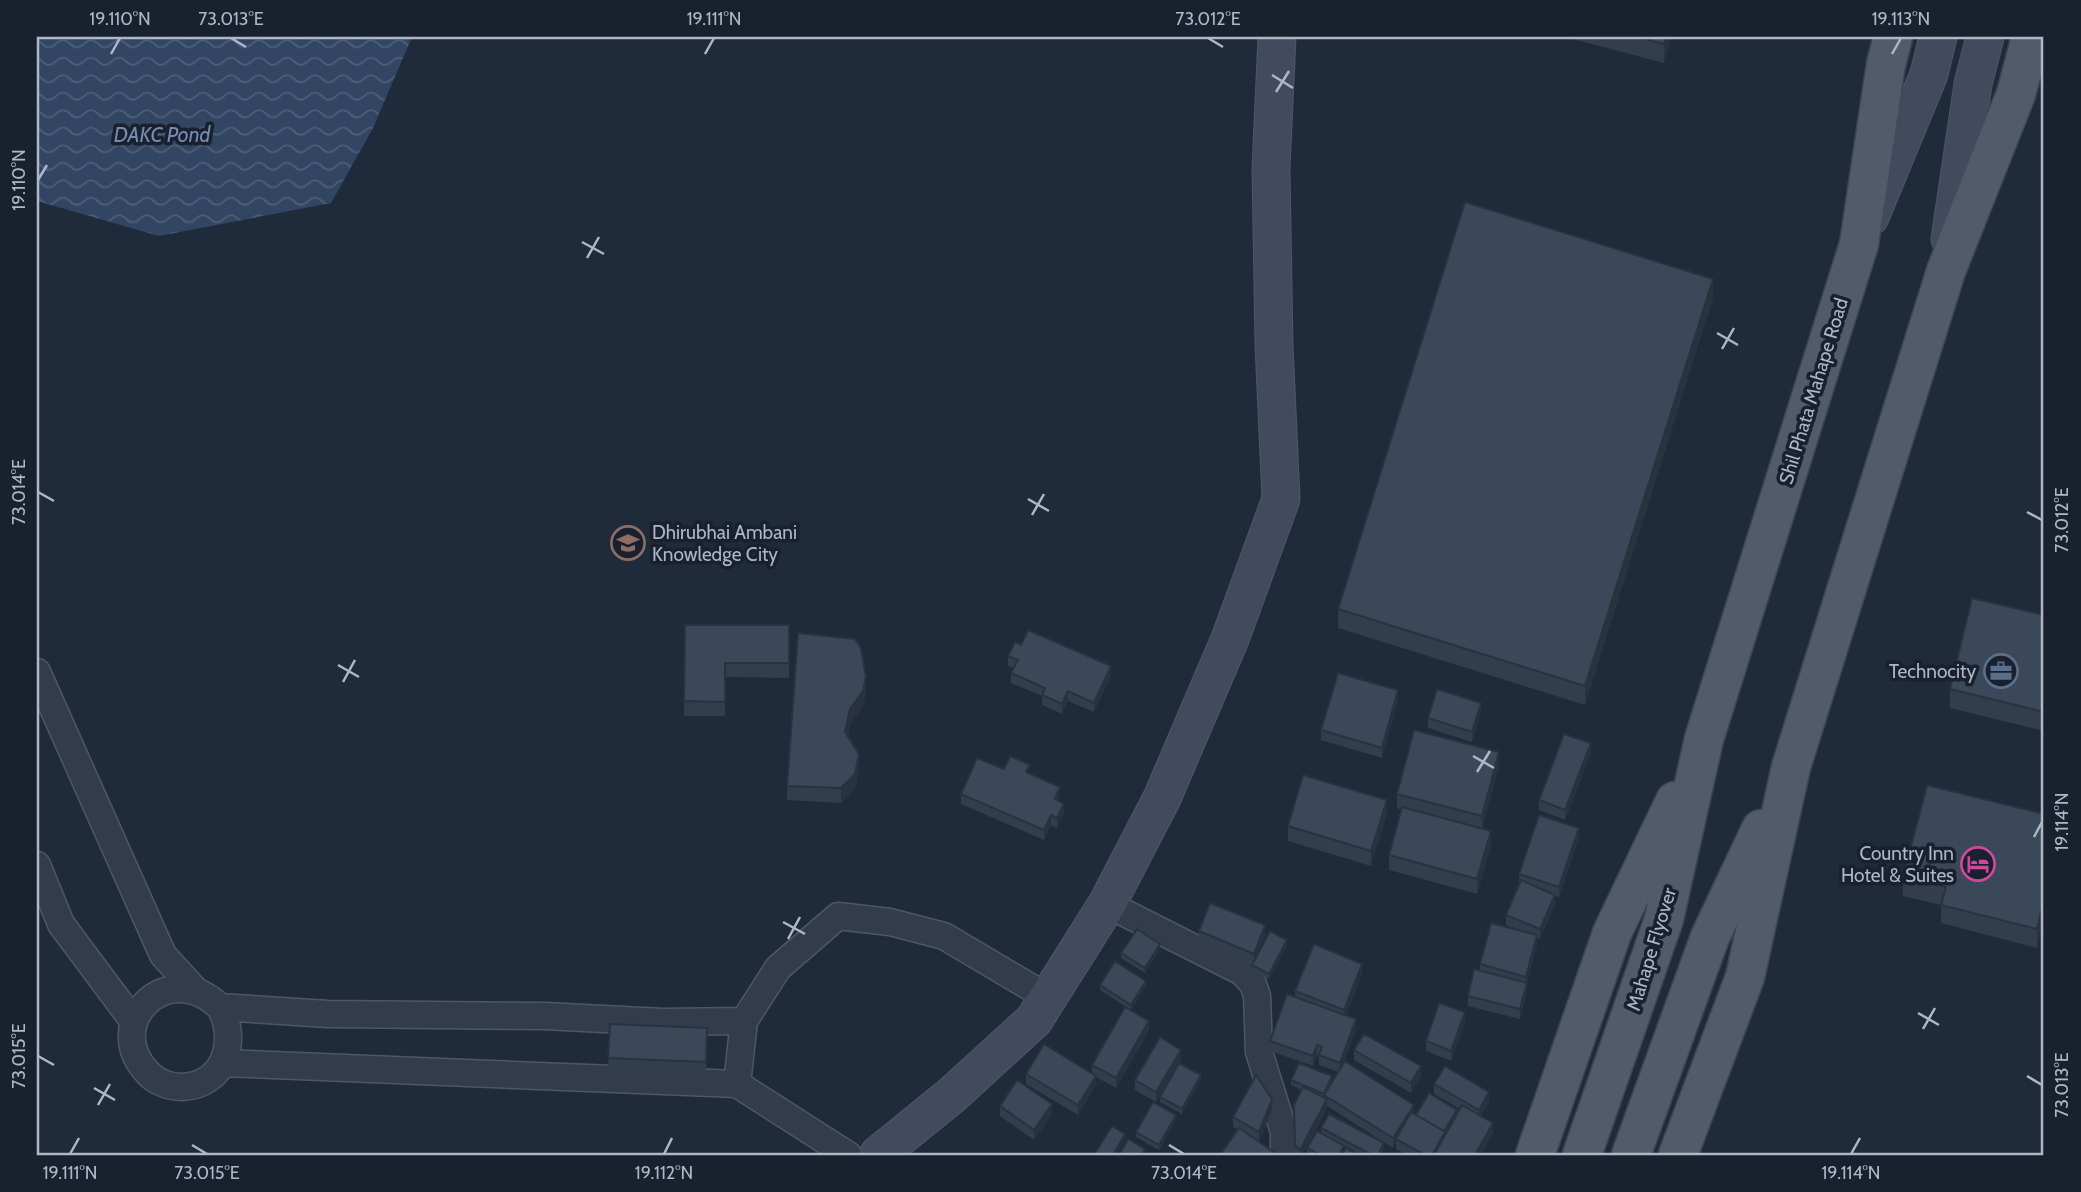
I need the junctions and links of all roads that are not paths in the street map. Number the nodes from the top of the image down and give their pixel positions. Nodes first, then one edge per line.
1 (1277, 37) edge
2 (1893, 37) edge
3 (1938, 37) edge
4 (1985, 37) edge
5 (2031, 37) edge
6 (1859, 244) junction
7 (1946, 271) junction
8 (37, 672) edge
9 (1704, 739) junction
10 (1791, 766) junction
11 (37, 865) edge
12 (1107, 904) junction
13 (195, 990) junction
14 (1047, 998) junction
15 (220, 1007) junction
16 (744, 1021) junction
17 (134, 1022) junction
18 (223, 1063) junction
19 (737, 1084) junction
20 (848, 1155) edge
21 (878, 1155) edge
22 (1284, 1155) edge
23 (1535, 1155) edge
24 (1582, 1155) edge
25 (1630, 1155) edge
26 (1678, 1155) edge

1 - 12 street
2 - 6 main road, Shil Phata Mahape Road
3 - 6 street
4 - 7 street
5 - 7 main road
6 - 9 main road, Shil Phata Mahape Road
7 - 10 main road
8 - 13 street
9 - 23 main road
9 - 24 main road, Mahape Flyover
10 - 25 main road
10 - 26 main road
11 - 17 street
12 - 14 street
12 - 22 street
13 - 15 street
13 - 17 street
14 - 16 street
14 - 21 street
15 - 16 street
15 - 18 street
16 - 19 street
17 - 18 street
18 - 19 street
19 - 20 street

